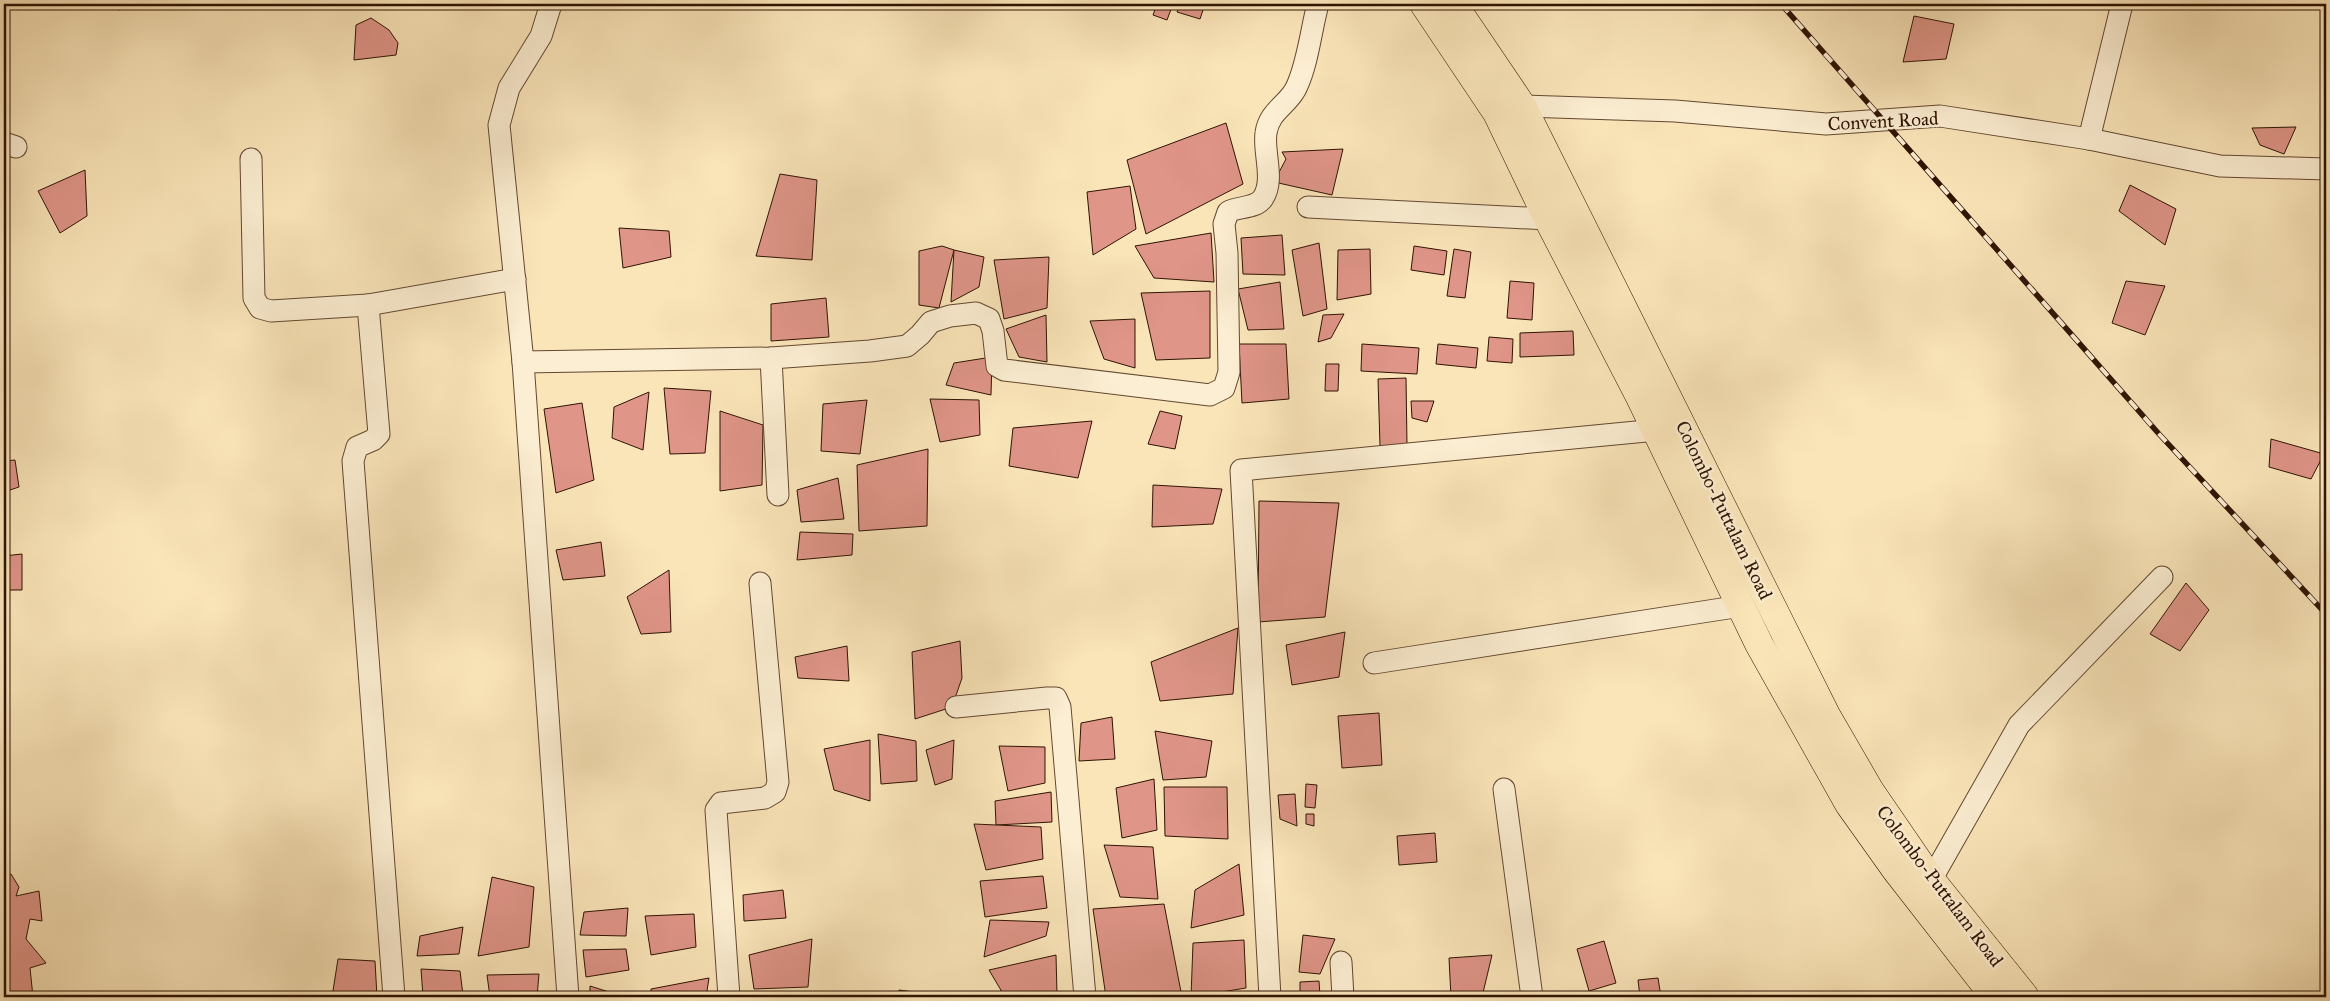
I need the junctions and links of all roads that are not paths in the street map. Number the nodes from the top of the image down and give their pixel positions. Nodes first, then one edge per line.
1 (551, 4) edge
2 (1318, 4) edge
3 (1424, 4) edge
4 (1453, 4) edge
5 (2122, 4) edge
6 (1509, 110) junction
7 (2089, 139) junction
8 (251, 159) dead end
9 (2326, 169) edge
10 (1308, 207) dead end
11 (1548, 219) junction
12 (515, 279) junction
13 (368, 305) junction
14 (771, 358) junction
15 (523, 362) junction
16 (1656, 430) junction
17 (778, 495) dead end
18 (2162, 577) dead end
19 (760, 583) dead end
20 (1740, 606) junction
21 (1374, 663) dead end
22 (956, 707) dead end
23 (1504, 789) dead end
24 (1931, 880) junction
25 (1341, 962) dead end
26 (394, 997) edge
27 (568, 997) edge
28 (729, 997) edge
29 (1085, 997) edge
30 (1270, 997) edge
31 (1343, 997) edge
32 (1532, 997) edge
33 (1995, 997) edge
34 (2025, 997) edge

1 - 12 street
2 - 14 street
3 - 6 highway, Colombo-Puttalam Road
4 - 6 highway, Colombo-Puttalam Road
5 - 7 street
6 - 7 street, Convent Road
6 - 11 highway, Colombo-Puttalam Road
6 - 24 highway, Colombo-Puttalam Road
7 - 9 street, Convent Road
8 - 13 street
10 - 11 street
11 - 16 highway, Colombo-Puttalam Road
12 - 13 street
12 - 15 street
13 - 26 street
14 - 15 street
14 - 17 street
15 - 27 street
16 - 20 highway, Colombo-Puttalam Road
16 - 30 street
18 - 24 street
19 - 28 street
20 - 21 street
20 - 33 highway, Colombo-Puttalam Road
22 - 29 street
23 - 32 street
24 - 34 highway, Colombo-Puttalam Road
25 - 31 street

